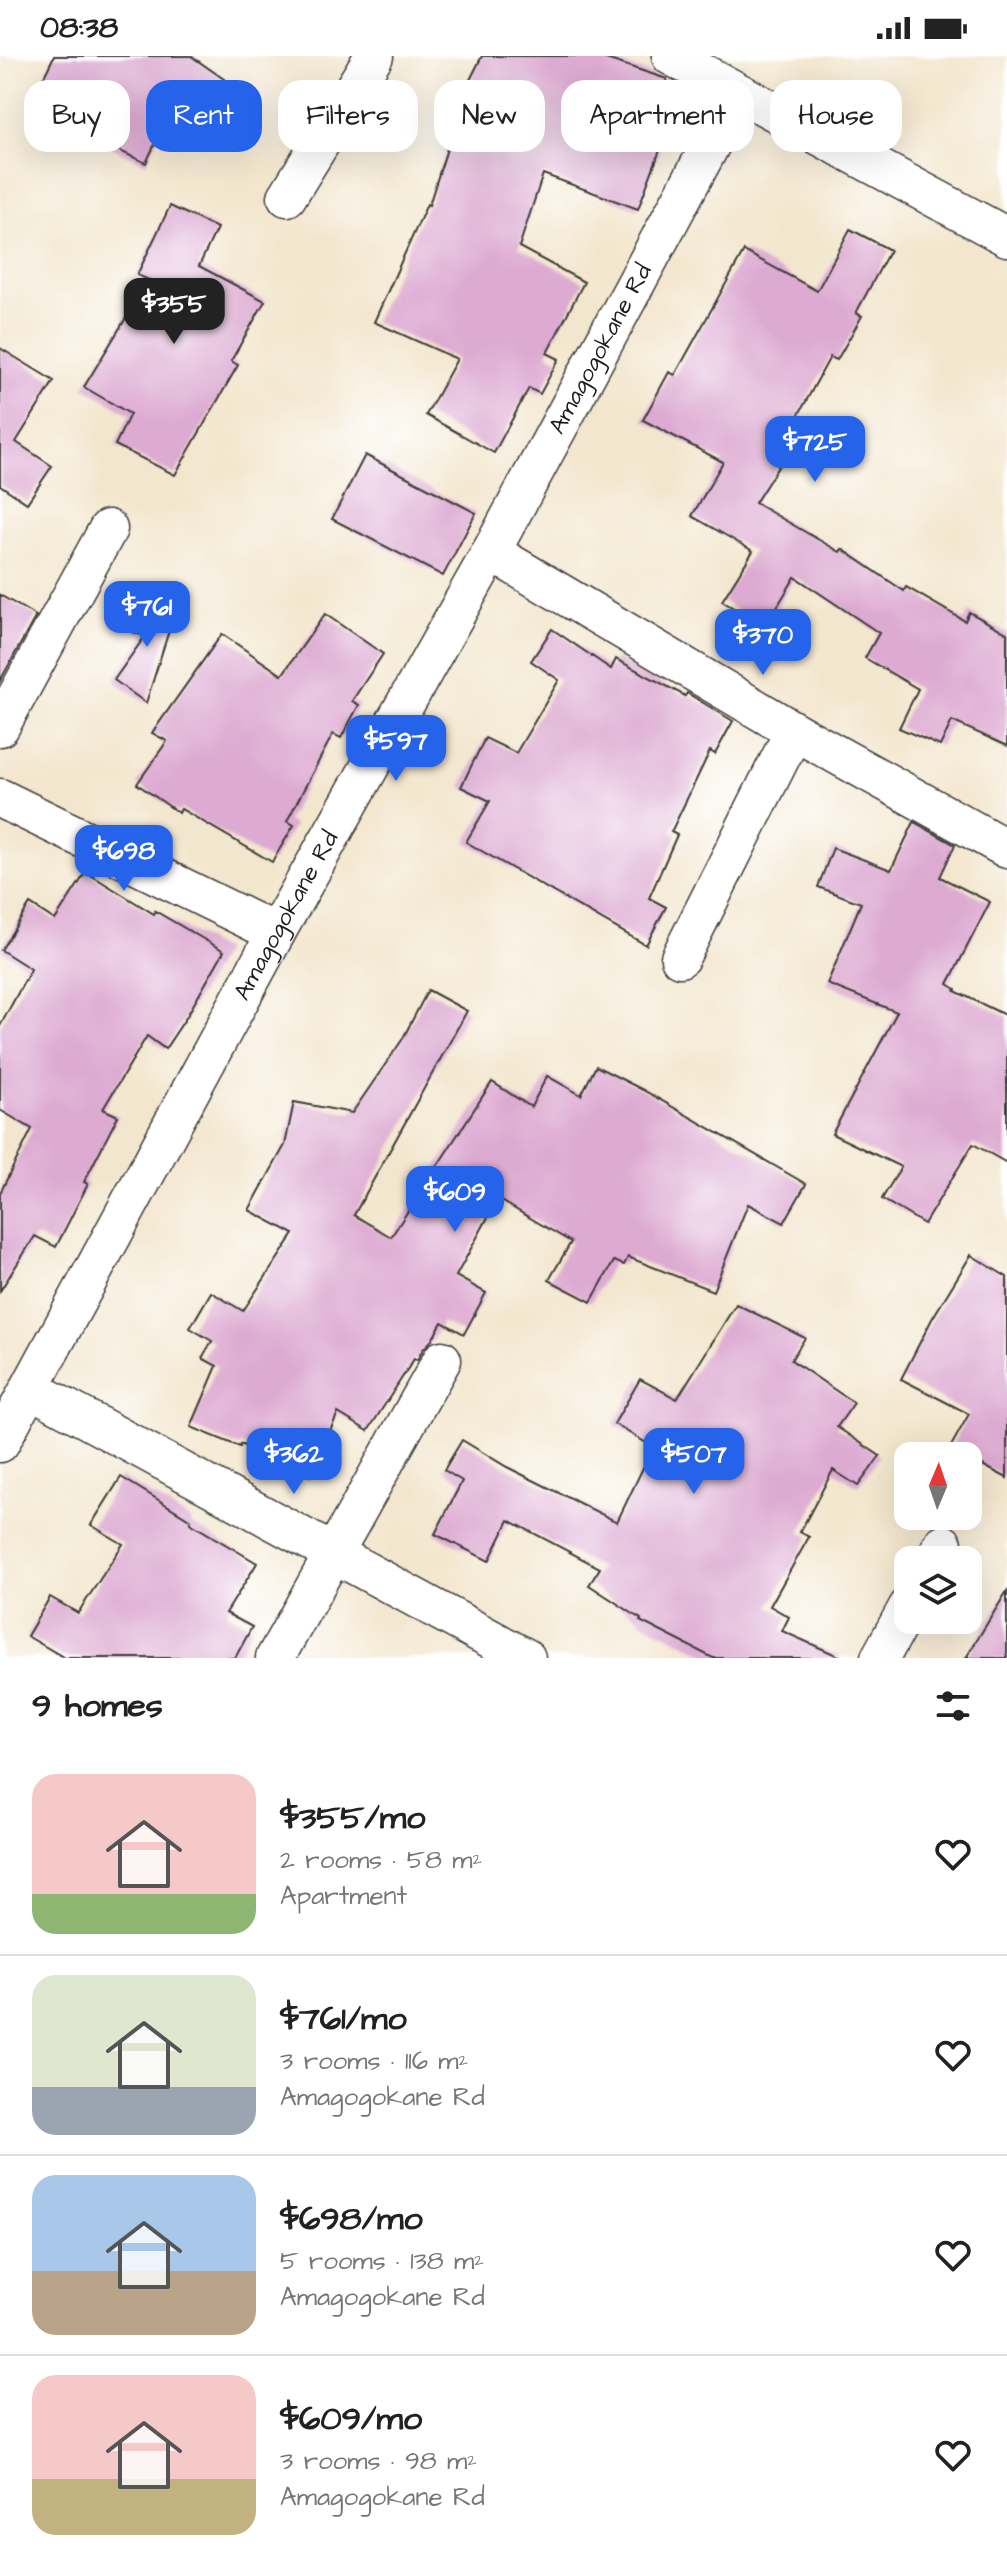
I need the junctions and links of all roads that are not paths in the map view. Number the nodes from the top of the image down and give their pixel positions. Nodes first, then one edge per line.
1 (374, 56) edge
2 (671, 56) edge
3 (713, 80) edge
4 (754, 103) edge
5 (707, 152) edge
6 (287, 197) dead end
7 (1007, 237) edge
8 (108, 529) dead end
9 (491, 552) junction
10 (0, 727) edge
11 (794, 731) junction
12 (0, 798) edge
13 (1007, 849) edge
14 (276, 933) junction
15 (680, 958) dead end
16 (442, 1360) dead end
17 (31, 1389) junction
18 (0, 1443) edge
19 (334, 1553) junction
20 (894, 1632) edge
21 (275, 1658) edge
22 (526, 1658) edge
23 (880, 1658) edge

1 - 6 street
2 - 3 street
4 - 7 street
5 - 9 street, Amagogokane Rd
8 - 10 street
9 - 11 street
9 - 14 street, Amagogokane Rd
11 - 13 street
11 - 15 street
12 - 14 street
14 - 17 street, Amagogokane Rd
16 - 19 street
17 - 18 street, Amagogokane Rd
17 - 19 street
19 - 21 street
19 - 22 street
20 - 23 street

